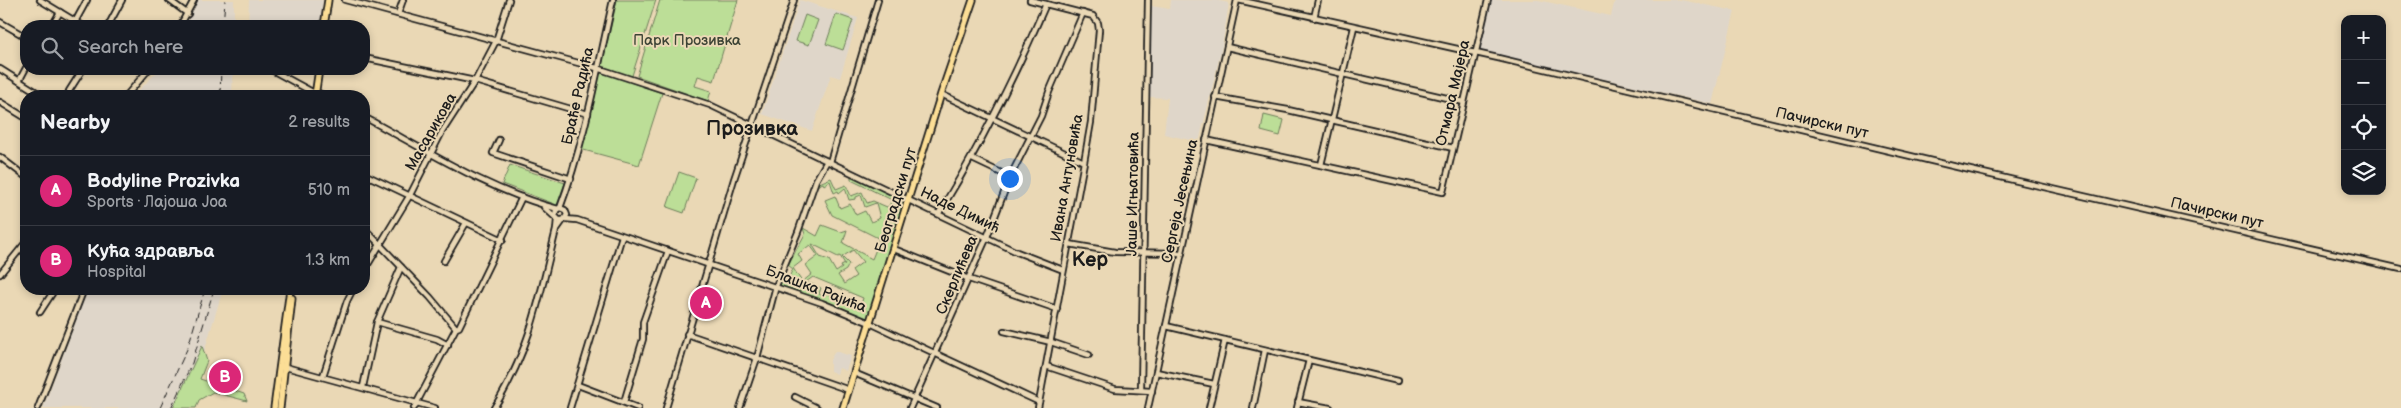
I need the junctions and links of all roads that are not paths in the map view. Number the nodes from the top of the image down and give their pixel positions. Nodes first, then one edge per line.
1 (40, 0) edge
2 (87, 0) edge
3 (122, 0) edge
4 (169, 0) edge
5 (194, 0) edge
6 (328, 0) edge
7 (345, 0) edge
8 (403, 0) edge
9 (509, 0) edge
10 (612, 0) edge
11 (794, 0) edge
12 (878, 0) edge
13 (973, 0) edge
14 (1030, 0) edge
15 (1148, 0) edge
16 (1238, 0) edge
17 (1318, 0) edge
18 (1488, 0) edge
19 (1046, 4) junction
20 (60, 12) junction
21 (1083, 13) junction
22 (188, 14) junction
23 (398, 14) junction
24 (1314, 18) junction
25 (55, 20) edge
26 (72, 20) edge
27 (76, 20) edge
28 (111, 20) edge
29 (184, 20) edge
30 (325, 20) edge
31 (0, 22) edge
32 (1354, 27) junction
33 (20, 34) edge
34 (496, 41) junction
35 (1227, 47) junction
36 (1476, 53) junction
37 (370, 59) edge
38 (597, 68) junction
39 (0, 70) edge
40 (1344, 74) junction
41 (22, 75) edge
42 (79, 75) edge
43 (144, 75) edge
44 (281, 75) edge
45 (318, 75) edge
46 (19, 81) junction
47 (475, 81) junction
48 (33, 90) edge
49 (70, 90) edge
50 (131, 90) edge
51 (309, 90) edge
52 (316, 90) edge
53 (941, 94) junction
54 (1215, 97) junction
55 (0, 102) edge
56 (1464, 102) junction
57 (20, 114) edge
58 (588, 114) junction
59 (370, 120) edge
60 (992, 120) junction
61 (1332, 121) junction
62 (752, 124) junction
63 (1030, 137) junction
64 (499, 140) dead end
65 (1206, 140) junction
66 (1453, 148) junction
67 (432, 153) junction
68 (0, 157) edge
69 (972, 159) junction
70 (828, 161) junction
71 (1084, 162) junction
72 (1321, 165) junction
73 (20, 172) edge
74 (370, 177) edge
75 (1010, 177) junction
76 (571, 178) junction
77 (410, 196) junction
78 (522, 197) junction
79 (909, 199) junction
80 (544, 207) junction
81 (562, 210) junction
82 (939, 213) junction
83 (560, 219) junction
84 (577, 220) junction
85 (466, 223) junction
86 (370, 234) edge
87 (622, 236) junction
88 (987, 237) junction
89 (503, 240) junction
90 (380, 243) junction
91 (1069, 244) junction
92 (20, 249) edge
93 (894, 249) junction
94 (668, 251) junction
95 (1145, 252) junction
96 (1182, 253) junction
97 (370, 260) edge
98 (444, 261) dead end
99 (708, 264) junction
100 (402, 267) junction
101 (2401, 269) edge
102 (1063, 270) junction
103 (0, 274) edge
104 (969, 278) junction
105 (776, 286) junction
106 (51, 295) edge
107 (82, 295) edge
108 (290, 295) edge
109 (350, 295) edge
110 (1057, 309) junction
111 (40, 312) dead end
112 (377, 322) junction
113 (870, 322) junction
114 (1166, 326) junction
115 (456, 328) junction
116 (1004, 330) dead end
117 (687, 334) junction
118 (1225, 340) junction
119 (1051, 342) junction
120 (448, 345) junction
121 (1265, 350) junction
122 (935, 352) junction
123 (1089, 355) dead end
124 (757, 358) junction
125 (1309, 360) junction
126 (282, 366) junction
127 (1046, 366) junction
128 (1156, 372) junction
129 (854, 373) junction
130 (323, 376) junction
131 (1398, 381) dead end
132 (1214, 384) junction
133 (578, 385) junction
134 (363, 387) junction
135 (1142, 389) junction
136 (849, 390) junction
137 (1152, 391) junction
138 (795, 397) dead end
139 (914, 398) junction
140 (624, 402) junction
141 (1039, 402) junction
142 (1298, 402) junction
143 (416, 403) junction
144 (38, 408) edge
145 (274, 408) edge
146 (280, 408) edge
147 (414, 408) edge
148 (435, 408) edge
149 (494, 408) edge
150 (570, 408) edge
151 (638, 408) edge
152 (666, 408) edge
153 (740, 408) edge
154 (817, 408) edge
155 (843, 408) edge
156 (910, 408) edge
157 (937, 408) edge
158 (1038, 408) edge
159 (1148, 408) edge
160 (1209, 408) edge
161 (1253, 408) edge
162 (1297, 408) edge
163 (1330, 408) edge

1 - 20 street
2 - 27 street
3 - 28 street
4 - 22 street
5 - 22 street
6 - 30 main road
7 - 23 street, Наде Димић
8 - 23 street
9 - 34 street, Масарикова
10 - 38 street, Браће Радића
11 - 62 street
12 - 70 street
13 - 53 main road, Београдски пут
14 - 19 street
15 - 95 street, Јаше Игњатовића
16 - 24 street, Пачирски пут
16 - 35 street, Сергеја Јесењина
17 - 24 street
18 - 36 street, Отмара Мајера
19 - 21 street
19 - 60 street
20 - 25 street
20 - 26 street
21 - 63 street, Скерлићева
21 - 71 street, Ивана Антуновића
22 - 29 street
23 - 34 street, Наде Димић
24 - 32 street, Пачирски пут
31 - 33 street
32 - 36 street, Пачирски пут
32 - 40 street
34 - 38 street, Наде Димић
34 - 47 street, Масарикова
35 - 40 street
35 - 54 street, Сергеја Јесењина
36 - 56 street, Отмара Мајера
36 - 101 street, Пачирски пут
37 - 47 street
38 - 58 street, Браће Радића
38 - 62 street, Наде Димић
39 - 46 street
40 - 56 street
40 - 61 street
41 - 46 street
42 - 49 street
43 - 50 street
44 - 51 street
45 - 52 main road
46 - 48 street
47 - 58 street
47 - 67 street, Масарикова
53 - 60 street
53 - 79 main road, Београдски пут
54 - 61 street
54 - 65 street, Сергеја Јесењина
55 - 57 street
56 - 66 street, Отмара Мајера
58 - 76 street, Браће Радића
59 - 67 street
60 - 63 street
60 - 69 street
61 - 66 street
61 - 72 street
62 - 70 street, Наде Димић
62 - 99 street
63 - 71 street
63 - 75 street, Скерлићева
64 - 76 street
65 - 72 street
65 - 96 street, Сергеја Јесењина
66 - 72 street, Отмара Мајера
67 - 77 street, Масарикова
67 - 78 street
68 - 73 street
69 - 75 street
69 - 82 street
70 - 79 street, Наде Димић
70 - 105 street
71 - 91 street, Ивана Антуновића
74 - 77 street
75 - 88 street, Скерлићева
76 - 81 street, Браће Радића
77 - 85 street
77 - 90 street, Масарикова
78 - 80 street
78 - 89 street
79 - 82 street, Наде Димић
79 - 93 main road, Београдски пут
80 - 81 street
80 - 83 street
81 - 83 street
81 - 83 street
81 - 84 street, Блашка Рајића
82 - 88 street, Наде Димић
83 - 84 street, Блашка Рајића
83 - 149 street
84 - 87 street, Блашка Рајића
85 - 89 street
85 - 98 street
86 - 90 street
87 - 94 street, Блашка Рајића
87 - 133 street
88 - 102 street, Наде Димић
88 - 104 street, Скерлићева
89 - 115 street
90 - 97 street, Масарикова
90 - 100 street
91 - 95 street
91 - 102 street, Ивана Антуновића
92 - 103 street
93 - 104 street
93 - 113 main road, Београдски пут
94 - 99 street, Блашка Рајића
94 - 140 street
95 - 96 street
95 - 135 street, Јаше Игњатовића
96 - 114 street, Сергеја Јесењина
99 - 105 street, Блашка Рајића
99 - 117 street
100 - 112 street
100 - 115 street
102 - 110 street, Ивана Антуновића
104 - 110 street
104 - 122 street, Скерлићева
105 - 113 street, Блашка Рајића
105 - 124 street
106 - 111 street
107 - 144 street
108 - 126 main road
109 - 130 street
110 - 119 street, Ивана Антуновића
112 - 120 street
112 - 134 street
113 - 122 street, Блашка Рајића
113 - 129 main road, Београдски пут
114 - 118 street
114 - 128 street, Сергеја Јесењина
115 - 120 street
116 - 119 street
117 - 124 street
117 - 152 street
118 - 121 street
118 - 132 street
119 - 123 street
119 - 127 street, Ивана Антуновића
120 - 143 street
121 - 125 street
121 - 161 street
122 - 139 street, Скерлићева
122 - 141 street, Блашка Рајића
124 - 136 street
124 - 153 street
125 - 131 street
125 - 142 street
126 - 130 street
126 - 145 main road
126 - 146 main road
127 - 135 street
127 - 141 street, Ивана Антуновића
128 - 132 street
128 - 137 street, Сергеја Јесењина
129 - 136 main road, Београдски пут
129 - 139 street
130 - 134 street
132 - 160 street
133 - 140 street
133 - 150 street
134 - 143 street
135 - 137 street
136 - 155 main road, Београдски пут
137 - 159 street, Сергеја Јесењина
138 - 154 street
139 - 156 street, Скерлићева
139 - 157 street
140 - 151 street
141 - 158 street, Ивана Антуновића
142 - 162 street
142 - 163 street
143 - 147 street
143 - 148 street

